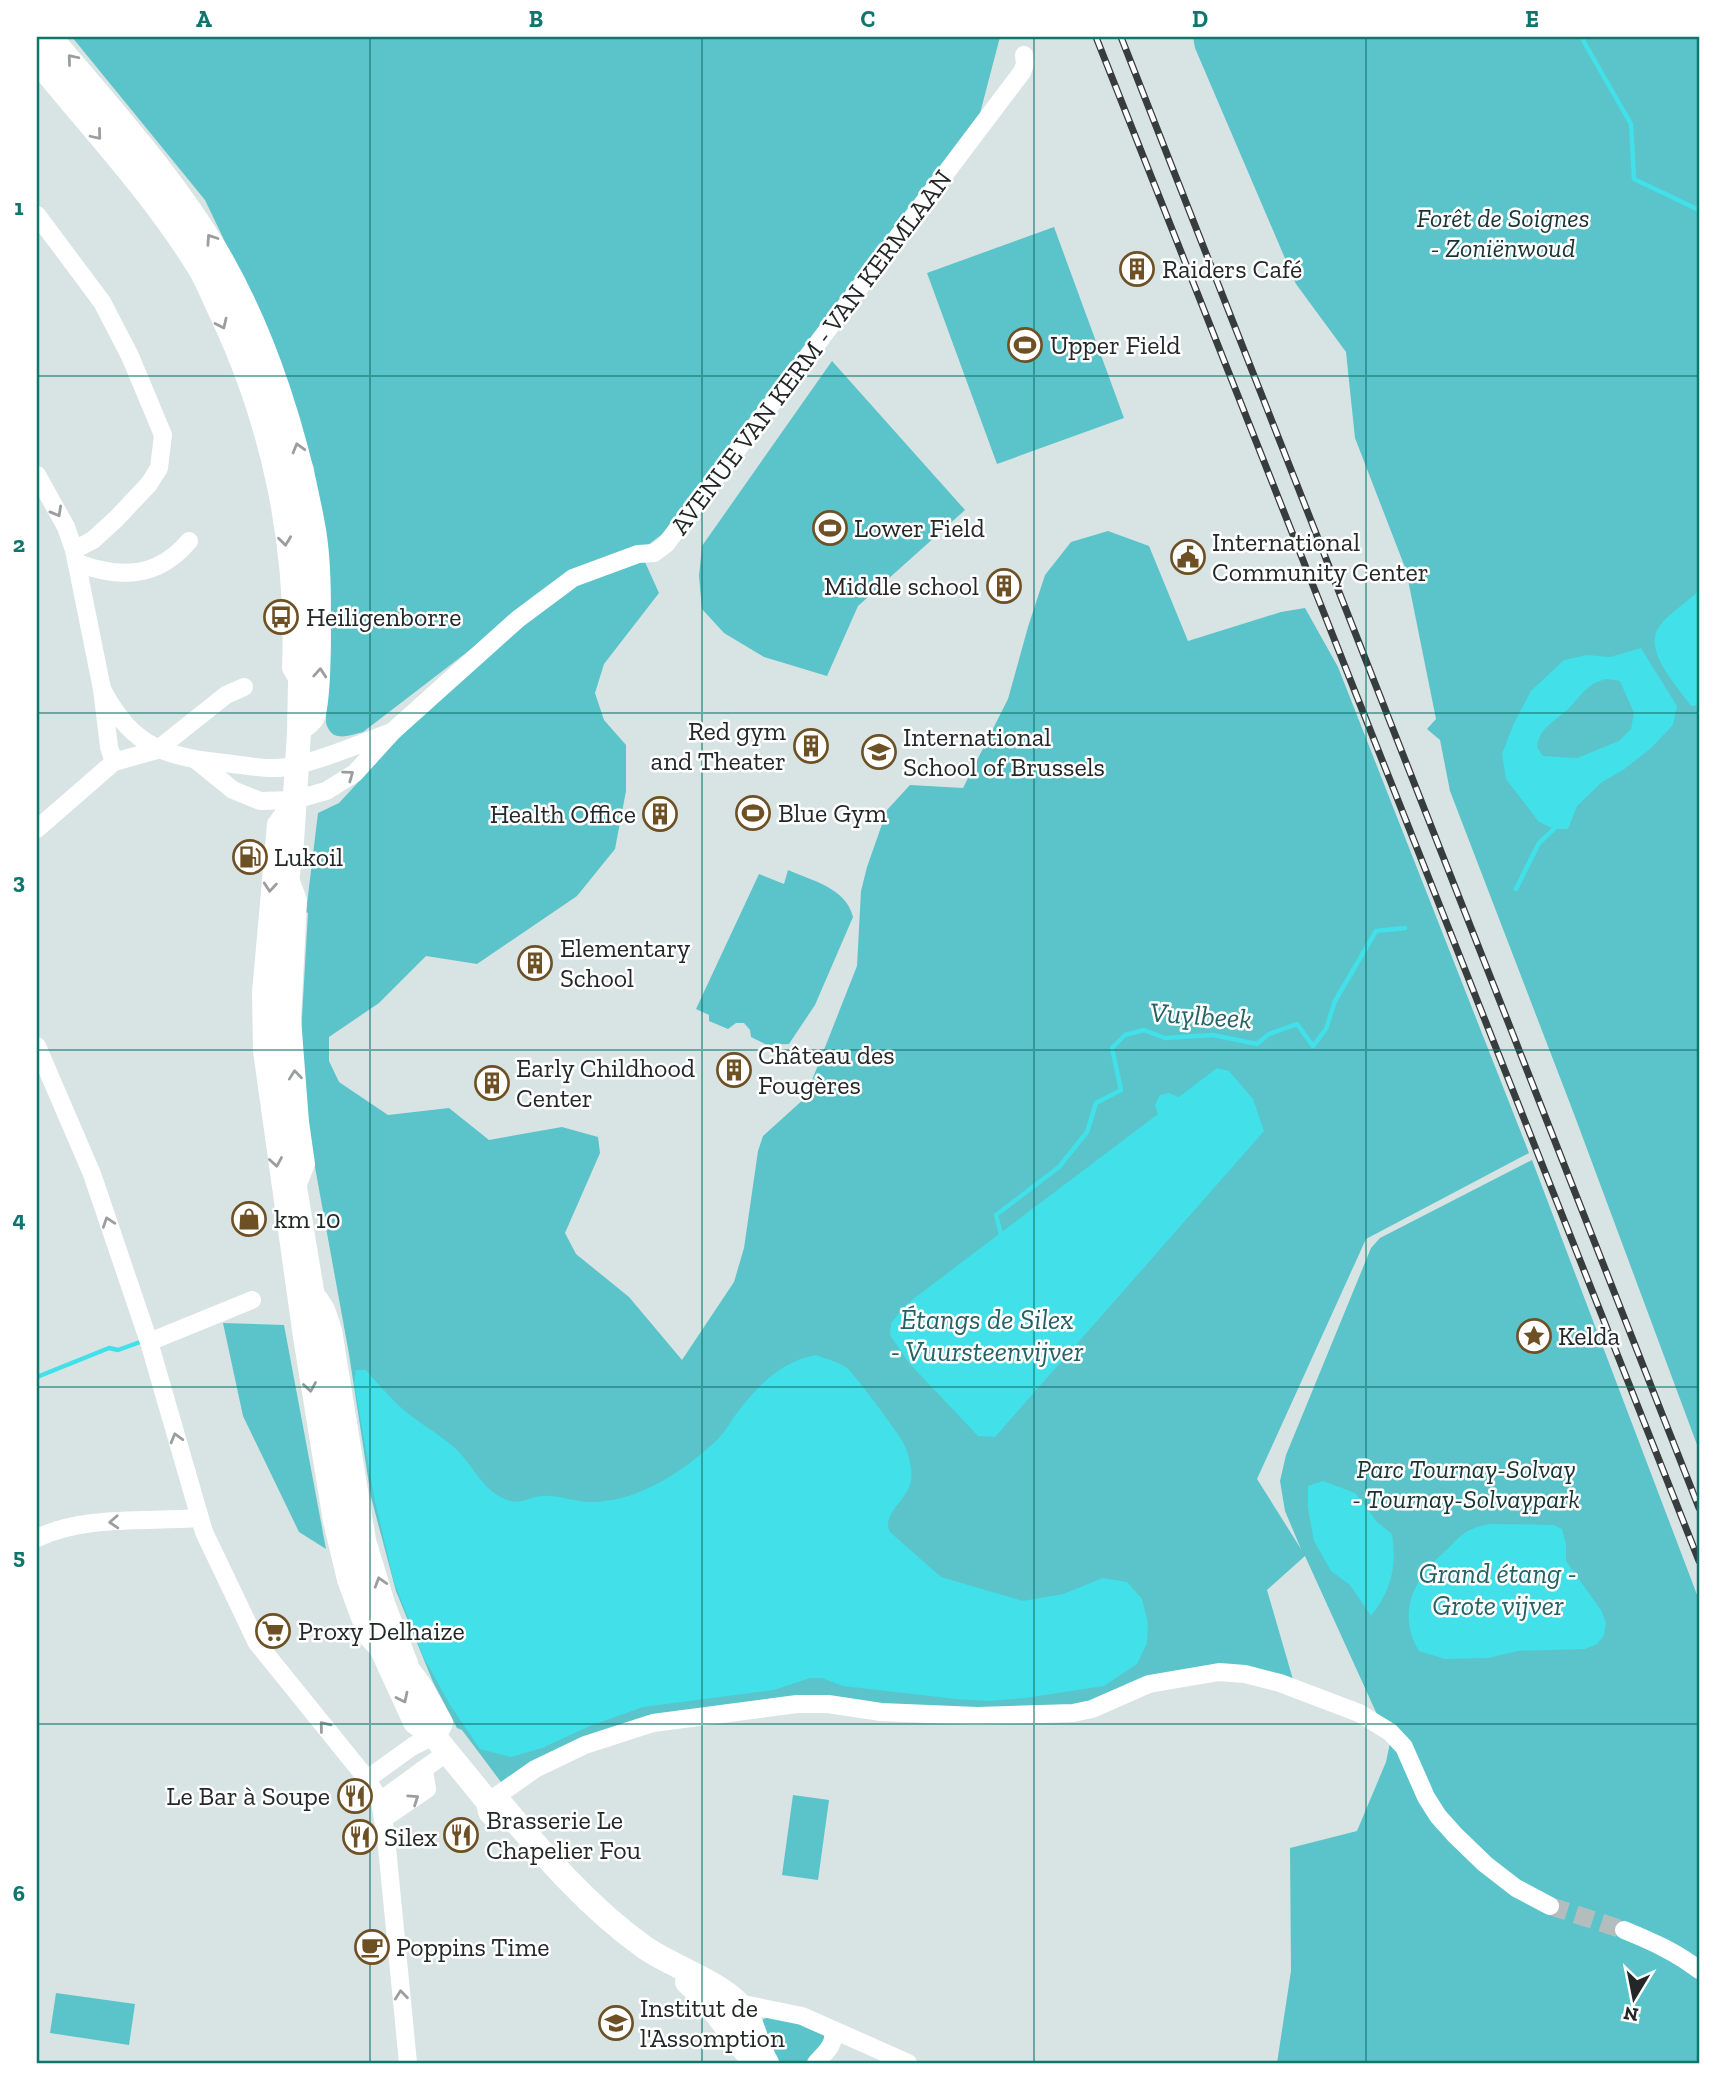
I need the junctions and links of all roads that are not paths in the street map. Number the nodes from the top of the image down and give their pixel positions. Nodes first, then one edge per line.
1 (54, 37) edge
2 (37, 38) edge
3 (1024, 55) dead end
4 (37, 65) edge
5 (37, 215) edge
6 (37, 475) edge
7 (189, 541) dead end
8 (76, 557) junction
9 (300, 684) junction
10 (244, 687) dead end
11 (102, 689) junction
12 (392, 732) junction
13 (299, 733) junction
14 (157, 750) junction
15 (196, 760) junction
16 (114, 762) junction
17 (251, 766) junction
18 (296, 766) junction
19 (245, 796) junction
20 (294, 800) junction
21 (37, 829) edge
22 (289, 875) junction
23 (37, 1046) edge
24 (270, 1118) junction
25 (288, 1145) junction
26 (296, 1189) junction
27 (312, 1286) junction
28 (252, 1300) dead end
29 (149, 1342) junction
30 (199, 1518) junction
31 (37, 1538) edge
32 (381, 1641) junction
33 (408, 1670) junction
34 (440, 1744) junction
35 (422, 1770) junction
36 (367, 1779) junction
37 (380, 1801) junction
38 (488, 1802) junction
39 (383, 1819) junction
40 (1550, 1906) tunnel mouth
41 (1623, 1930) tunnel mouth
42 (645, 1948) junction
43 (1699, 1970) edge
44 (734, 2000) junction
45 (833, 2030) junction
46 (746, 2058) edge
47 (408, 2063) edge
48 (767, 2063) edge
49 (816, 2063) edge
50 (908, 2063) edge

13 -> 1 street
2 - 9 main road
3 - 12 street, AVENUE VAN KERM - VAN KERMLAAN
4 -> 9 street
5 - 8 street
6 -> 8 street
7 - 8 street
8 - 11 street
9 - 13 main road
10 - 14 street
11 - 14 street
11 - 16 street
12 - 18 street, AVENUE VAN KERM - VAN KERMLAAN
20 -> 12 street, AVENUE VAN KERM - VAN KERMLAAN
13 - 18 main road
14 - 15 street
14 - 16 street
15 - 17 street
15 - 19 street
16 - 21 street
17 - 18 street
17 - 19 street
18 - 20 main road
19 - 20 street
20 - 22 main road
20 -> 24 street
22 - 25 main road
26 -> 22 street
29 -> 23 street
24 - 25 street
24 -> 32 street
25 - 26 main road
26 - 27 main road
27 - 32 main road
33 -> 27 street
28 - 29 street
30 -> 29 street
30 -> 31 street
36 -> 30 street
32 - 33 main road
32 -> 34 main road
33 - 34 main road
34 - 35 street
34 - 36 street
34 - 38 main road
35 - 37 street
39 -> 35 street
36 - 37 street
37 - 39 street
38 - 40 street
38 - 42 main road
47 -> 39 street
41 - 43 street
42 - 44 main road
42 - 46 main road
44 - 45 street
44 - 48 main road
45 - 49 street
45 - 50 street

